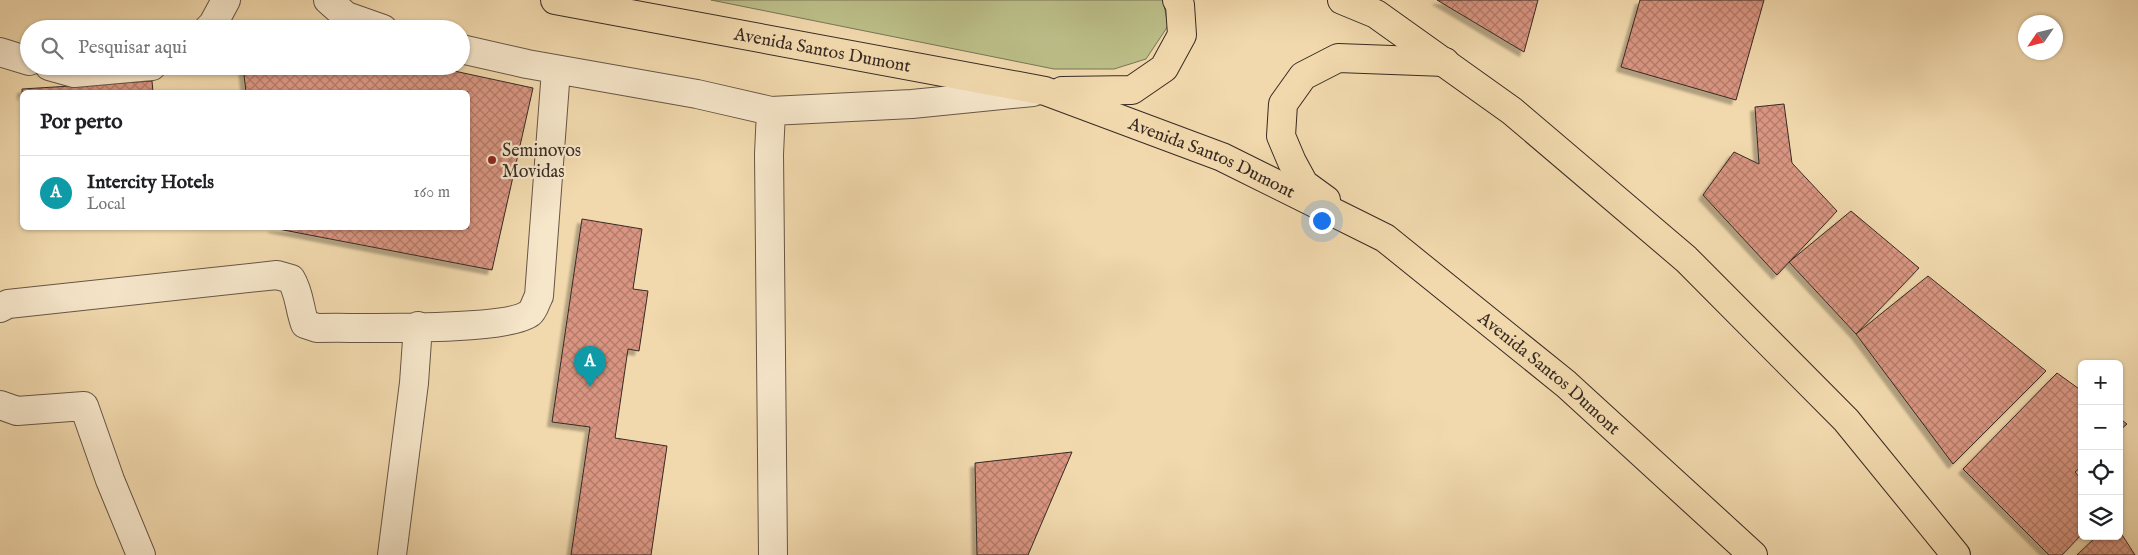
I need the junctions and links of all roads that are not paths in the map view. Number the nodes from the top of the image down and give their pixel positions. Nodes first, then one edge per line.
1 (226, 0) edge
2 (328, 0) edge
3 (555, 0) edge
4 (1177, 0) edge
5 (1342, 0) edge
6 (215, 20) edge
7 (357, 20) edge
8 (470, 51) edge
9 (1, 53) edge
10 (20, 58) edge
11 (1445, 62) junction
12 (556, 70) junction
13 (1045, 91) junction
14 (771, 111) junction
15 (1385, 238) junction
16 (0, 308) edge
17 (418, 326) junction
18 (0, 405) edge
19 (141, 555) edge
20 (392, 555) edge
21 (773, 555) edge
22 (1754, 555) edge
23 (1956, 555) edge

1 - 6 lane
2 - 7 lane
3 - 13 highway, Avenida Santos Dumont
4 - 13 highway
5 - 11 highway
8 - 12 lane
9 - 10 lane
11 - 15 highway
11 - 23 highway
12 - 14 lane
12 - 17 lane
13 - 14 lane
13 - 15 highway, Avenida Santos Dumont
14 - 21 lane
15 - 22 highway, Avenida Santos Dumont
16 - 17 lane
17 - 20 lane
18 - 19 lane

